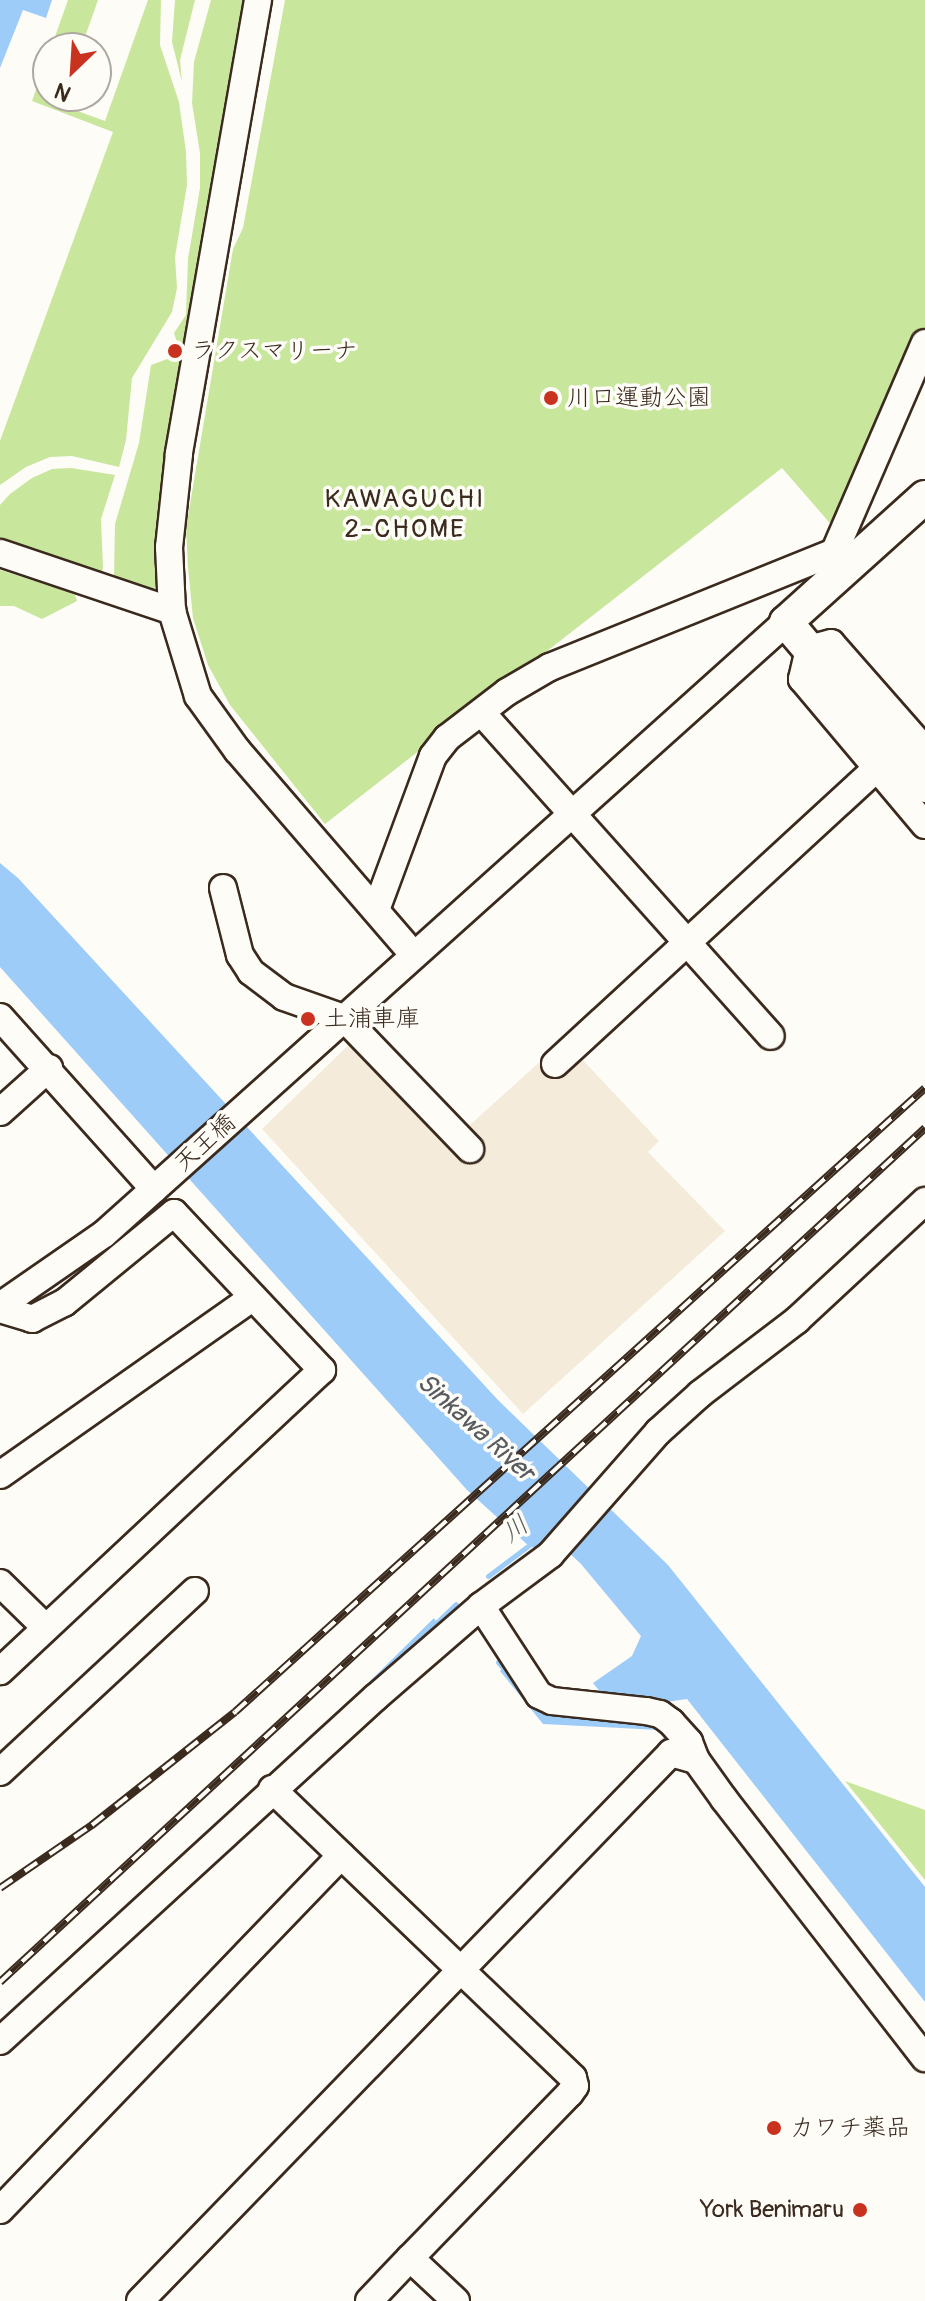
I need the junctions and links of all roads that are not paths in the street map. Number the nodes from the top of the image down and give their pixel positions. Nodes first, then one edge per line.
1 (258, 0) edge
2 (925, 343) edge
3 (925, 497) edge
4 (0, 553) edge
5 (172, 611) junction
6 (786, 622) junction
7 (482, 713) junction
8 (905, 743) edge
9 (925, 786) edge
10 (570, 815) junction
11 (925, 825) edge
12 (223, 888) dead end
13 (376, 910) junction
14 (689, 943) junction
15 (413, 954) junction
16 (0, 1017) edge
17 (344, 1018) junction
18 (771, 1036) dead end
19 (555, 1064) dead end
20 (49, 1068) junction
21 (0, 1112) edge
22 (470, 1149) dead end
23 (160, 1183) junction
24 (925, 1201) edge
25 (253, 1297) junction
26 (0, 1308) edge
27 (0, 1475) edge
28 (0, 1583) edge
29 (195, 1591) dead end
30 (481, 1606) junction
31 (46, 1628) junction
32 (0, 1671) edge
33 (696, 1760) junction
34 (0, 1772) edge
35 (272, 1789) junction
36 (341, 1856) junction
37 (463, 1970) junction
38 (0, 2041) edge
39 (925, 2058) edge
40 (0, 2210) edge
41 (410, 2258) junction
42 (140, 2301) edge
43 (369, 2301) edge
44 (456, 2301) edge

1 - 5 street
2 - 7 street
3 - 6 main road
4 - 5 street
5 - 13 street
6 - 8 main road
6 - 10 street, 天王橋
7 - 10 street
7 - 13 street
8 - 9 main road
8 - 11 street
8 - 14 street
10 - 14 street
10 - 15 street, 天王橋
12 - 17 street
13 - 15 street
14 - 18 street
14 - 19 street
15 - 17 street, 天王橋
16 - 20 street
17 - 22 street
17 - 23 street, 天王橋
20 - 21 street
20 - 23 street
23 - 26 street, 天王橋
24 - 30 street
25 - 26 street
25 - 27 street
25 - 31 street
28 - 31 street
29 - 34 street
30 - 33 street
30 - 35 street
31 - 32 street
33 - 37 street
33 - 39 street
35 - 36 street
35 - 38 street
36 - 37 street
36 - 40 street
37 - 41 street
37 - 42 street
41 - 43 street
41 - 44 street

